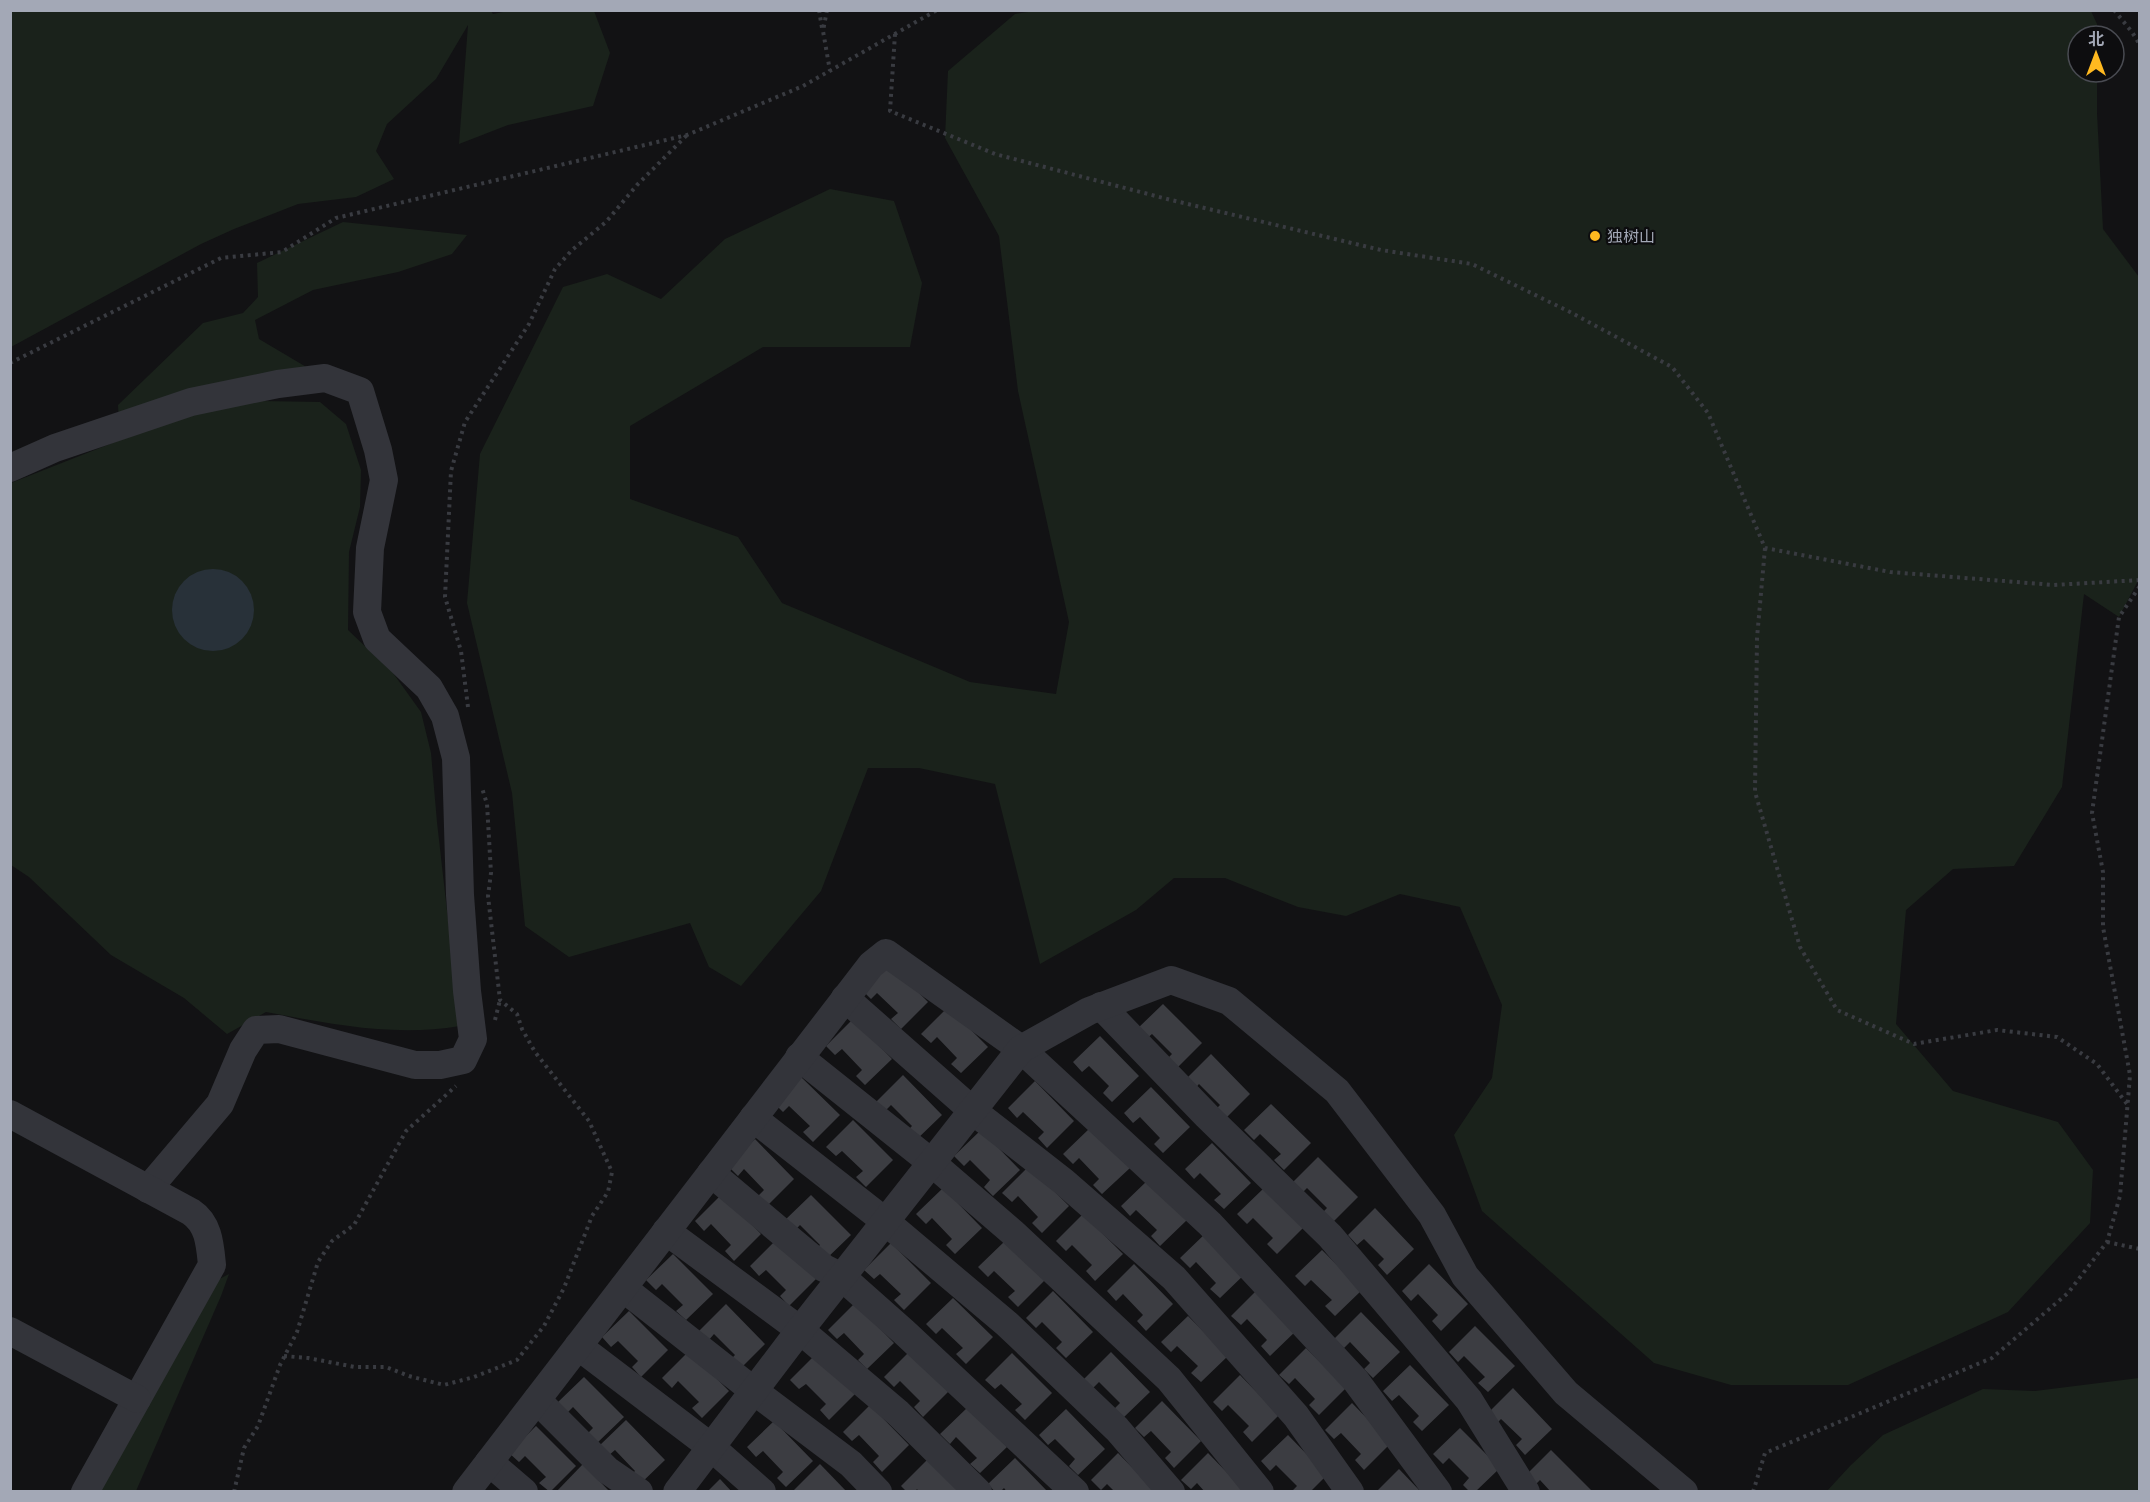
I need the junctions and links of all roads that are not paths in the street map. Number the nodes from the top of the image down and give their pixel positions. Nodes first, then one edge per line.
1 (10, 468) edge
2 (845, 998) junction
3 (1101, 1006) junction
4 (1021, 1049) junction
5 (799, 1057) junction
6 (973, 1111) junction
7 (10, 1114) edge
8 (753, 1118) junction
9 (932, 1163) junction
10 (711, 1173) junction
11 (148, 1189) junction
12 (886, 1222) junction
13 (666, 1231) junction
14 (842, 1277) junction
15 (623, 1288) junction
16 (800, 1330) junction
17 (10, 1331) edge
18 (578, 1347) junction
19 (754, 1391) junction
20 (136, 1399) junction
21 (537, 1400) junction
22 (711, 1447) junction
23 (489, 1462) junction
24 (85, 1491) edge
25 (466, 1491) edge
26 (524, 1491) edge
27 (639, 1491) edge
28 (677, 1491) edge
29 (762, 1491) edge
30 (878, 1491) edge
31 (978, 1491) edge
32 (1075, 1491) edge
33 (1171, 1491) edge
34 (1260, 1491) edge
35 (1350, 1491) edge
36 (1438, 1491) edge
37 (1526, 1491) edge
38 (1684, 1491) edge

1 - 11 lane
2 - 4 lane
2 - 5 lane
2 - 6 lane
3 - 4 lane
3 - 37 lane
3 - 38 lane
4 - 6 lane
4 - 36 lane
5 - 8 lane
5 - 9 lane
6 - 9 lane
6 - 35 lane
7 - 11 lane
8 - 10 lane
8 - 12 lane
9 - 12 lane
9 - 34 lane
10 - 13 lane
10 - 14 lane
11 - 20 lane
12 - 14 lane
12 - 33 lane
13 - 15 lane
13 - 16 lane
14 - 16 lane
14 - 32 lane
15 - 18 lane
15 - 19 lane
16 - 19 lane
16 - 31 lane
17 - 20 lane
18 - 21 lane
18 - 22 lane
19 - 22 lane
19 - 30 lane
20 - 24 lane
21 - 23 lane
21 - 27 lane
22 - 28 lane
22 - 29 lane
23 - 25 lane
23 - 26 lane

